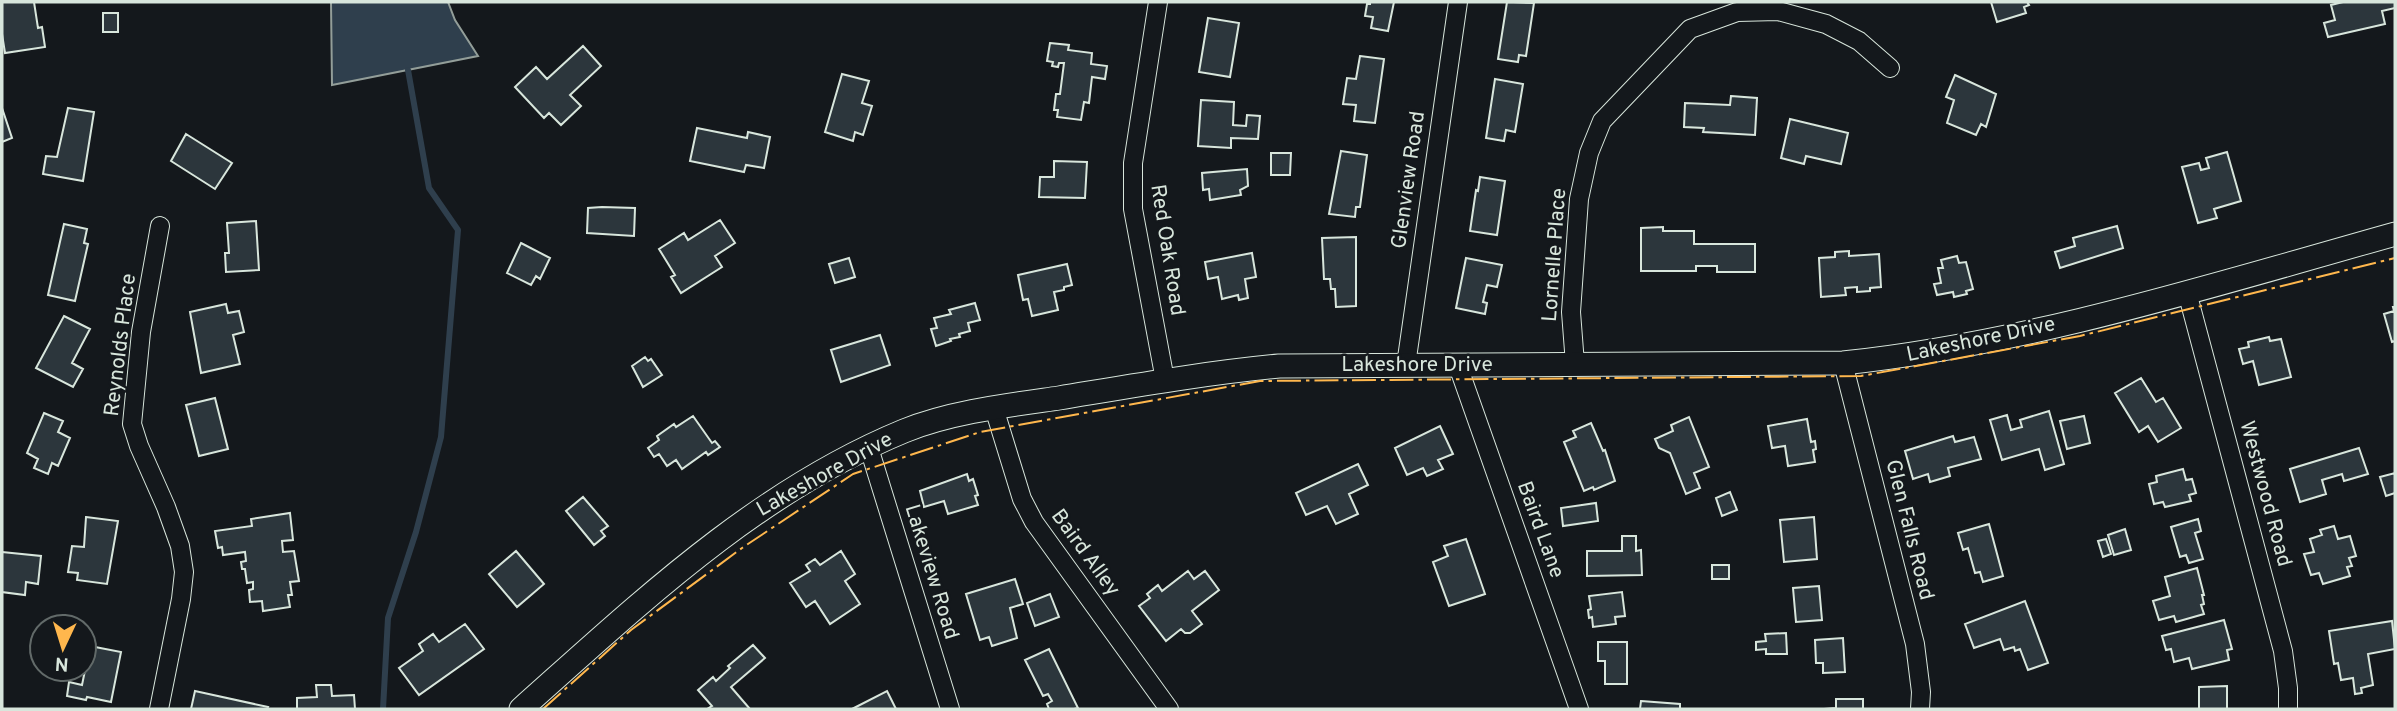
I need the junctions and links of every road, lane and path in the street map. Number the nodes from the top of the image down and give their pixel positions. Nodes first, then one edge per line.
1 (1158, 2) edge
2 (1458, 2) edge
3 (1890, 68) dead end
4 (160, 226) dead end
5 (2395, 234) edge
6 (2187, 292) junction
7 (1575, 363) junction
8 (1843, 363) junction
9 (1406, 365) junction
10 (1458, 366) junction
11 (1165, 380) junction
12 (994, 408) junction
13 (869, 448) junction
14 (159, 709) edge
15 (522, 709) edge
16 (950, 709) edge
17 (1170, 709) edge
18 (1580, 709) edge
19 (1920, 709) edge
20 (2288, 709) edge

1 - 11 street, Red Oak Road
2 - 9 street, Glenview Road
3 - 7 street, Lornelle Place
4 - 14 street, Reynolds Place
5 - 6 street, Lakeshore Drive
6 - 8 street, Lakeshore Drive
6 - 20 street, Westwood Road
7 - 8 street, Lakeshore Drive
7 - 10 street, Lakeshore Drive
8 - 19 street, Glen Falls Road
9 - 10 street, Lakeshore Drive
9 - 11 street, Lakeshore Drive
10 - 18 street, Baird Lane
11 - 12 street, Lakeshore Drive
12 - 13 street, Lakeshore Drive
12 - 17 street, Baird Alley
13 - 15 street, Lakeshore Drive
13 - 16 street, Lakeview Road

